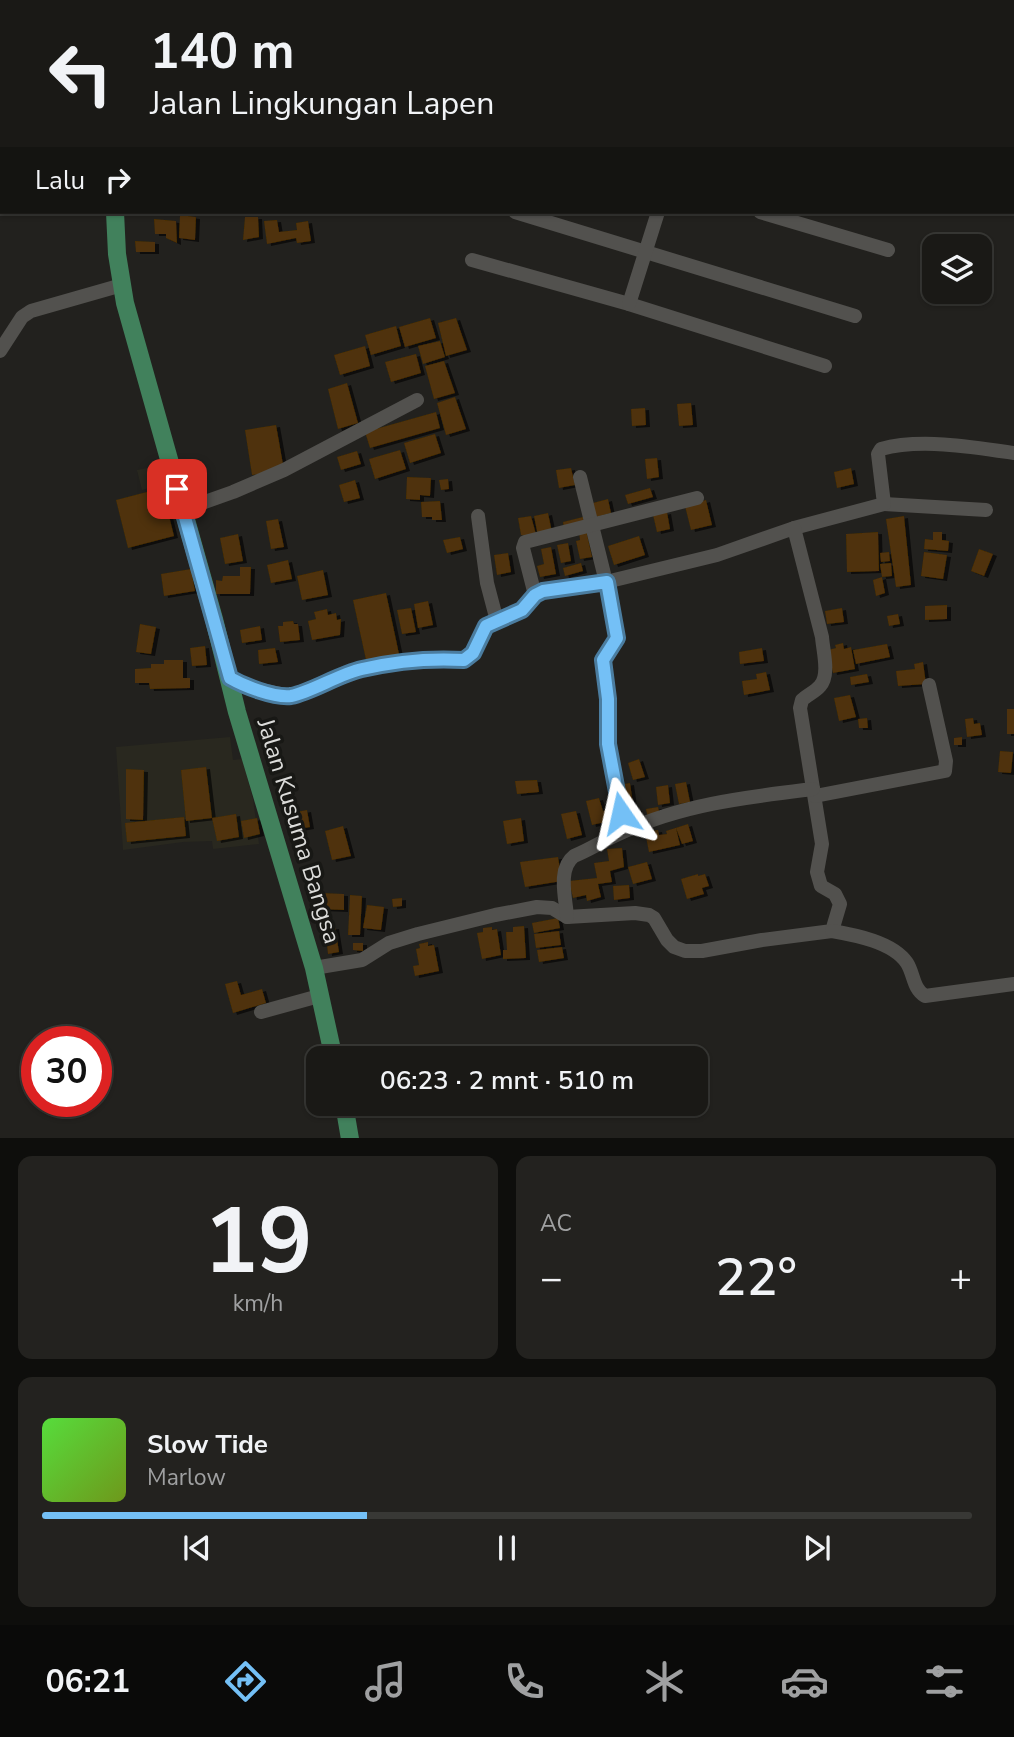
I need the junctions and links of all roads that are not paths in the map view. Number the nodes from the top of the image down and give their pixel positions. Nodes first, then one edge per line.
1 (114, 214) edge
2 (521, 214) edge
3 (657, 214) edge
4 (767, 214) edge
5 (888, 250) dead end
6 (645, 253) junction
7 (472, 260) dead end
8 (122, 285) junction
9 (629, 304) junction
10 (856, 316) dead end
11 (0, 351) edge
12 (825, 366) dead end
13 (416, 400) dead end
14 (1014, 453) edge
15 (580, 477) dead end
16 (697, 498) dead end
17 (884, 504) junction
18 (182, 510) junction
19 (986, 510) dead end
20 (478, 516) dead end
21 (592, 526) junction
22 (794, 528) junction
23 (607, 582) junction
24 (535, 595) junction
25 (497, 621) junction
26 (230, 678) junction
27 (929, 684) dead end
28 (814, 792) junction
29 (624, 831) junction
30 (567, 917) junction
31 (832, 931) junction
32 (314, 968) junction
33 (1014, 984) edge
34 (320, 996) junction
35 (261, 1012) dead end
36 (331, 1046) edge

1 - 8 main road, Jalan Kusuma Bangsa
2 - 6 street
3 - 6 street
4 - 5 street
6 - 9 street
6 - 10 street
7 - 9 street
8 - 11 street
8 - 18 main road, Jalan Kusuma Bangsa
9 - 12 street
13 - 18 street
14 - 17 street
15 - 21 street
16 - 21 street
17 - 19 street
17 - 22 street
18 - 26 main road, Jalan Kusuma Bangsa
20 - 25 street
21 - 23 street
21 - 24 street
22 - 23 street
22 - 28 street
23 - 24 street
23 - 29 street
24 - 25 street
25 - 26 street
26 - 32 main road, Jalan Kusuma Bangsa
27 - 28 street
28 - 29 street
28 - 31 street
29 - 30 street
30 - 31 street
30 - 32 street
31 - 33 street
32 - 34 main road, Jalan Kusuma Bangsa
34 - 35 street
34 - 36 main road, Jalan Kusuma Bangsa

